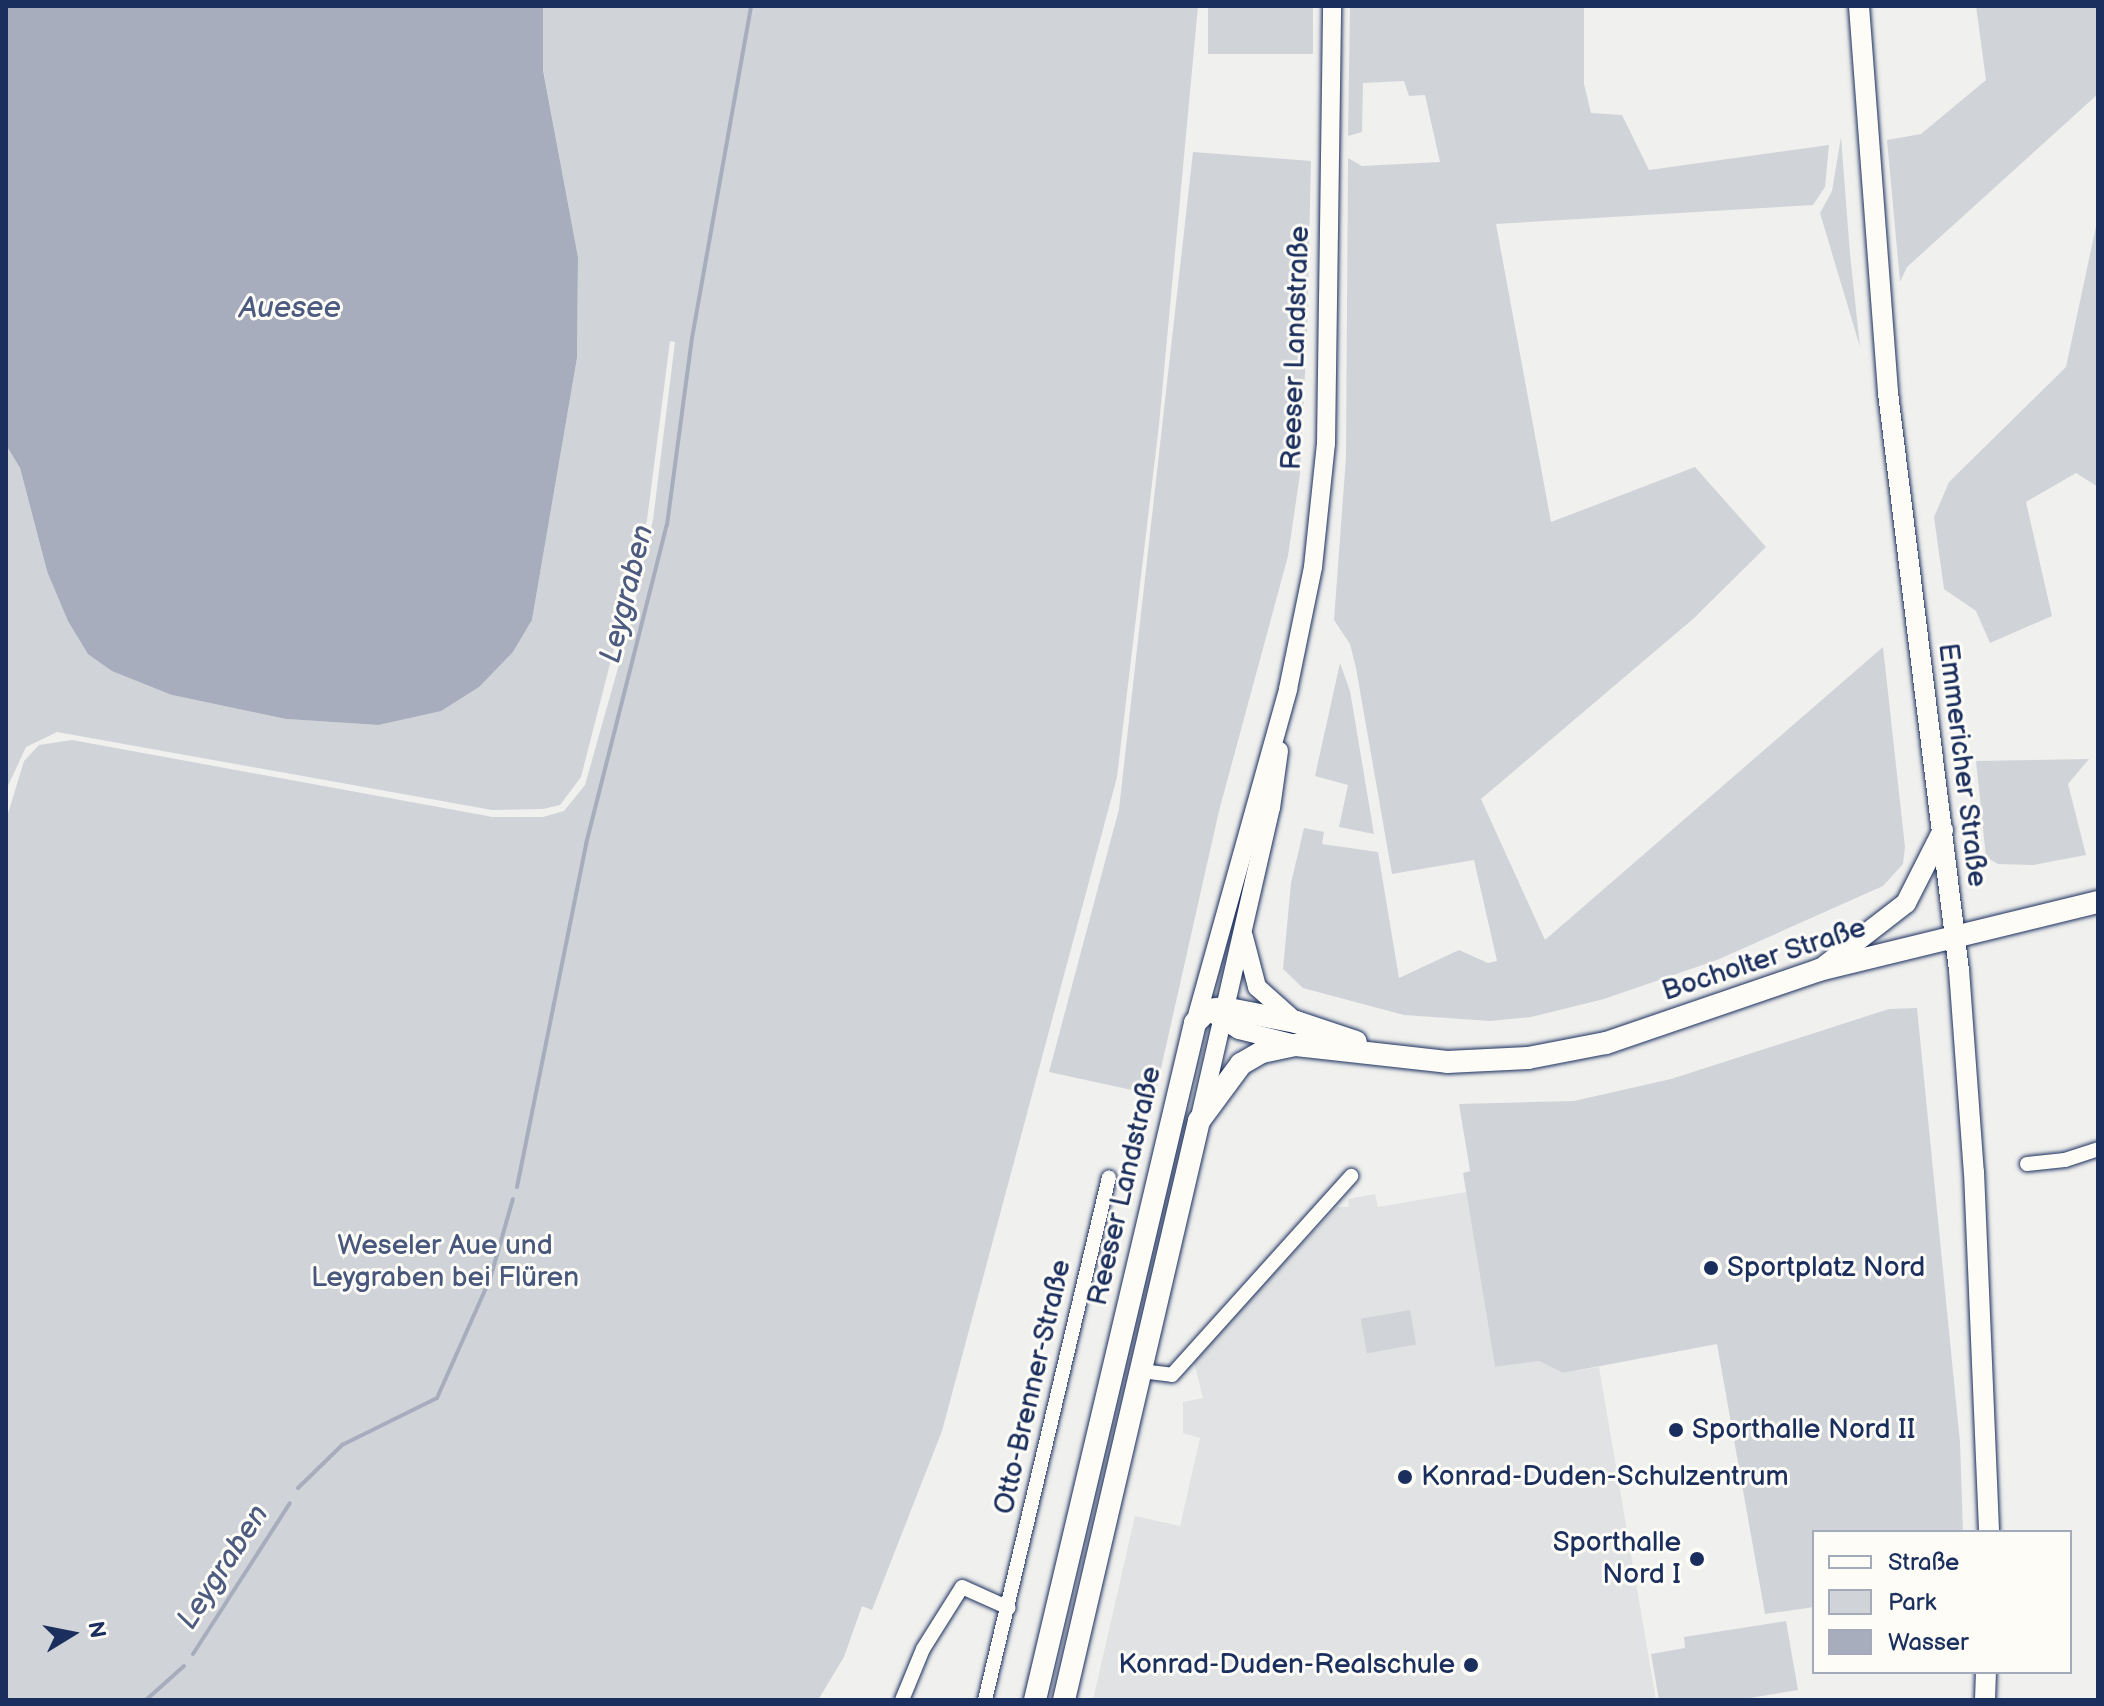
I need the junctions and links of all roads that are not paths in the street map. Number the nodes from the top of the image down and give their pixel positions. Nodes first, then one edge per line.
1 (1332, 6) edge
2 (1859, 6) edge
3 (1288, 689) junction
4 (1943, 830) junction
5 (2098, 902) edge
6 (1243, 924) junction
7 (1955, 933) junction
8 (1819, 970) junction
9 (1210, 1012) junction
10 (1296, 1033) junction
11 (1199, 1121) junction
12 (2098, 1149) edge
13 (2027, 1164) dead end
14 (1351, 1176) dead end
15 (1109, 1177) dead end
16 (1141, 1371) junction
17 (1989, 1530) edge
18 (1009, 1608) junction
19 (1986, 1674) edge
20 (902, 1700) edge
21 (985, 1700) edge
22 (1035, 1700) edge
23 (1064, 1700) edge
24 (1985, 1700) edge

1 - 3 street, Reeser Landstraße
2 - 4 main road, Emmericher Straße
3 - 6 street, Reeser Landstraße
3 - 9 street, Reeser Landstraße
4 - 7 main road, Emmericher Straße
4 - 8 main road
5 - 7 main road, Bocholter Straße
6 - 9 street, Reeser Landstraße
6 - 10 street
7 - 8 main road, Bocholter Straße
7 - 17 main road, Emmericher Straße
8 - 10 main road, Bocholter Straße
9 - 10 main road, Bocholter Straße
9 - 11 street, Reeser Landstraße
9 - 22 main road, Reeser Landstraße
10 - 11 main road
11 - 16 main road, Reeser Landstraße
12 - 13 street
14 - 16 street
15 - 18 street, Otto-Brenner-Straße
16 - 23 main road, Reeser Landstraße
18 - 20 street
18 - 21 street, Otto-Brenner-Straße
19 - 24 main road

